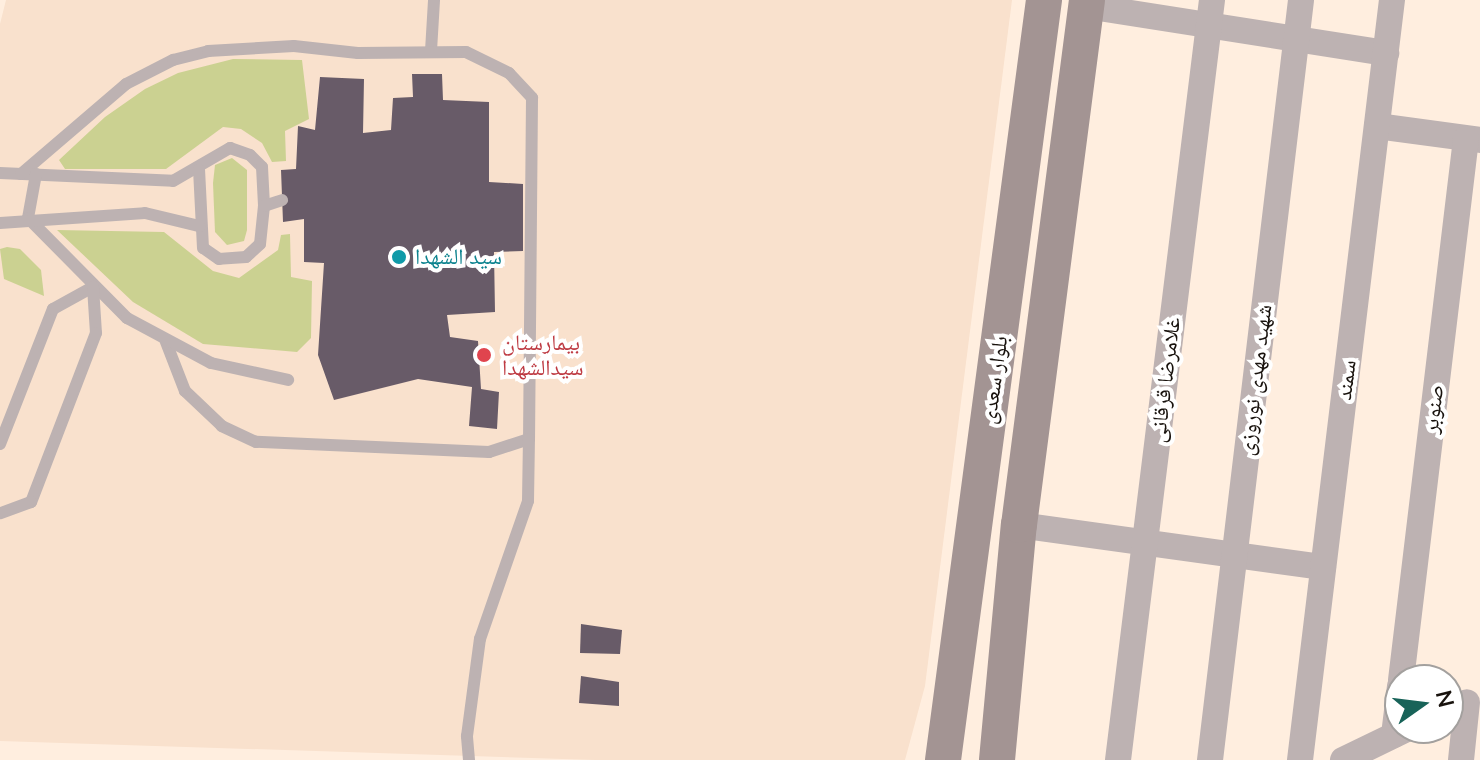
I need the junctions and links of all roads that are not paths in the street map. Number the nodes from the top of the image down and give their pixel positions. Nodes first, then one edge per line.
1 (434, 0) edge
2 (1044, 0) edge
3 (1301, 0) edge
4 (1392, 0) edge
5 (1086, 3) edge
6 (1210, 13) edge
7 (1296, 39) junction
8 (431, 51) junction
9 (1386, 53) junction
10 (1377, 126) junction
11 (1473, 139) edge
12 (199, 170) junction
13 (0, 173) edge
14 (21, 174) junction
15 (36, 174) junction
16 (282, 200) dead end
17 (264, 206) junction
18 (28, 218) junction
19 (0, 223) edge
20 (199, 226) junction
21 (93, 287) junction
22 (166, 342) junction
23 (288, 380) dead end
24 (529, 439) junction
25 (0, 444) edge
26 (0, 513) edge
27 (1019, 525) junction
28 (1145, 542) junction
29 (1234, 555) junction
30 (1323, 567) junction
31 (1403, 664) edge
32 (1465, 703) edge
33 (1384, 741) edge
34 (1353, 757) edge
35 (469, 760) edge
36 (943, 760) edge
37 (997, 760) edge
38 (1118, 760) edge
39 (1210, 760) edge
40 (1300, 760) edge
41 (1461, 760) edge

1 - 8 lane
2 - 36 street, بلوار سعدی
3 - 7 street, شهید مهدی نوروزی
4 - 9 street, سمند
5 - 6 street
5 - 27 street, بلوار سعدی
6 - 7 street
6 - 28 street, غلامرضا قرقانی
7 - 9 street
7 - 29 street, شهید مهدی نوروزی
8 - 14 lane
8 - 24 lane
9 - 10 street, سمند
10 - 11 street
10 - 30 street, سمند
11 - 31 street, صنوبر
12 - 15 lane
12 - 17 lane
12 - 20 lane
13 - 14 lane
14 - 15 lane
15 - 18 lane
16 - 17 lane
17 - 20 lane
18 - 19 lane
18 - 20 lane
18 - 21 lane
21 - 22 lane
21 - 25 lane
21 - 26 lane
22 - 23 lane
22 - 24 lane
24 - 35 lane
27 - 28 street
27 - 37 street, بلوار سعدی
28 - 29 street
28 - 38 street, غلامرضا قرقانی
29 - 30 street
29 - 39 street, شهید مهدی نوروزی
30 - 40 street, سمند
32 - 41 street
33 - 34 street

